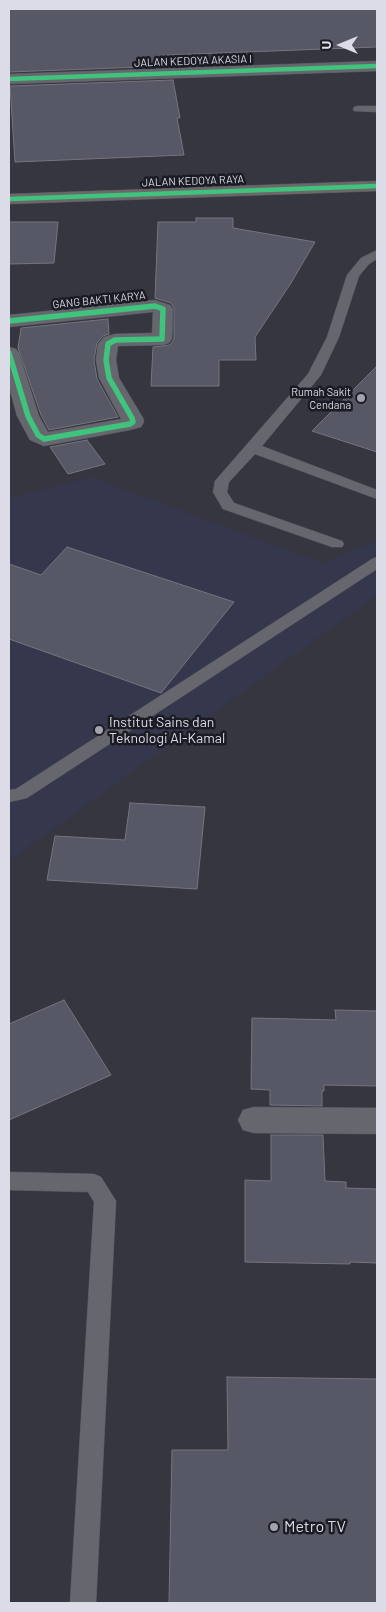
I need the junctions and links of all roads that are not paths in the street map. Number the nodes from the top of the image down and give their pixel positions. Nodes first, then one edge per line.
1 (377, 66) edge
2 (9, 79) edge
3 (358, 109) dead end
4 (377, 109) edge
5 (377, 186) edge
6 (9, 199) edge
7 (377, 254) edge
8 (9, 321) edge
9 (9, 353) edge
10 (253, 448) junction
11 (377, 495) edge
12 (337, 544) dead end
13 (377, 562) edge
14 (9, 796) edge
15 (254, 1120) dead end
16 (377, 1121) edge
17 (9, 1181) edge
18 (83, 1603) edge

1 - 2 street, JALAN KEDOYA AKASIA I
3 - 4 lane
5 - 6 street, JALAN KEDOYA RAYA
7 - 10 lane
8 - 9 street, GANG BAKTI KARYA
10 - 11 lane
10 - 12 lane
13 - 14 lane
15 - 16 street
17 - 18 lane

